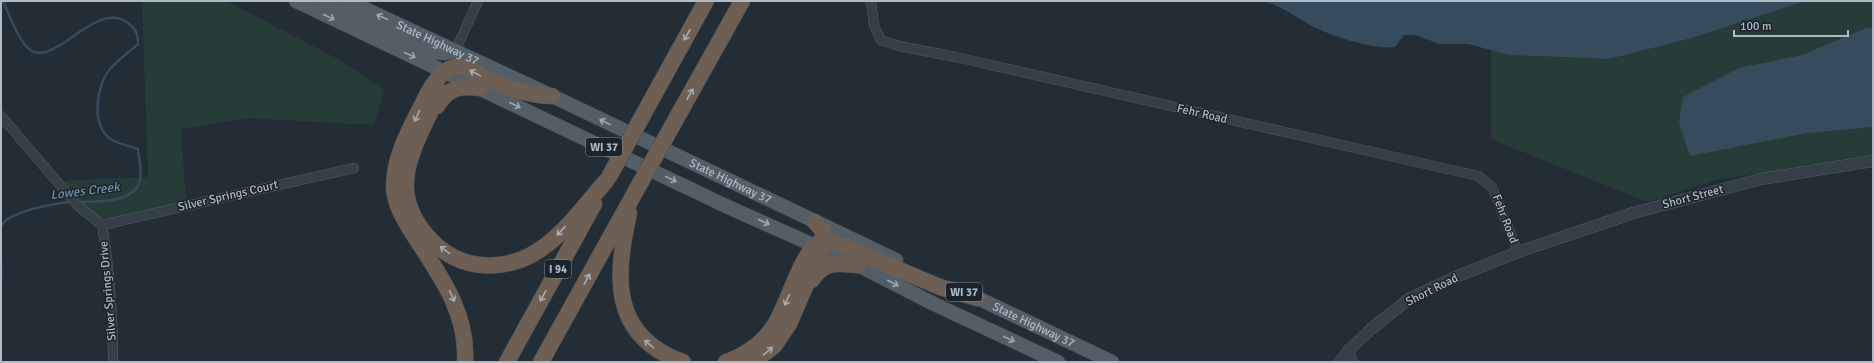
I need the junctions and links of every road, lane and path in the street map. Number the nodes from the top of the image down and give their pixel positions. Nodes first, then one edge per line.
1 (296, 1) edge
2 (323, 1) edge
3 (348, 1) edge
4 (478, 1) edge
5 (706, 1) edge
6 (742, 1) edge
7 (871, 1) edge
8 (456, 51) junction
9 (446, 72) junction
10 (480, 88) junction
11 (552, 96) junction
12 (2, 118) edge
13 (424, 128) junction
14 (1873, 161) edge
15 (354, 168) dead end
16 (608, 179) junction
17 (636, 192) junction
18 (815, 222) junction
19 (102, 225) junction
20 (820, 245) junction
21 (1518, 252) junction
22 (858, 265) junction
23 (977, 298) junction
24 (798, 304) junction
25 (1349, 350) junction
26 (113, 362) edge
27 (465, 362) edge
28 (507, 362) edge
29 (540, 362) edge
30 (683, 362) edge
31 (726, 362) edge
32 (753, 362) edge
33 (1058, 362) edge
34 (1112, 362) edge
35 (1340, 362) edge
36 (1354, 362) edge

1 -> 9 main road, State Highway 37 / WI 37
2 - 8 main road
8 -> 3 main road, State Highway 37 / WI 37
4 - 8 street
5 -> 16 highway, I 94, bridge
17 -> 6 highway, I 94, bridge
7 - 21 street, Fehr Road
8 - 9 street
8 - 11 main road, State Highway 37 / WI 37
9 - 10 main road, State Highway 37 / WI 37
11 -> 9 highway
9 - 13 highway
9 -> 27 highway
10 - 13 highway
10 -> 20 main road, State Highway 37 / WI 37
18 -> 11 main road, State Highway 37 / WI 37
12 - 19 street, Silver Springs Drive
16 -> 13 highway
14 - 21 street, Short Street
15 - 19 street, Silver Springs Court
16 -> 28 highway, I 94
29 -> 17 highway, I 94
30 -> 17 highway
18 - 20 highway
18 - 23 main road, State Highway 37 / WI 37
19 - 26 street, Silver Springs Drive
20 - 22 main road, State Highway 37 / WI 37
20 - 23 highway
20 - 24 highway
20 -> 31 highway
21 - 25 street, Short Road
22 - 24 highway
22 -> 33 main road, State Highway 37 / WI 37
23 - 34 main road, State Highway 37 / WI 37
32 -> 24 highway
25 - 35 street, Short Road
25 - 36 street

